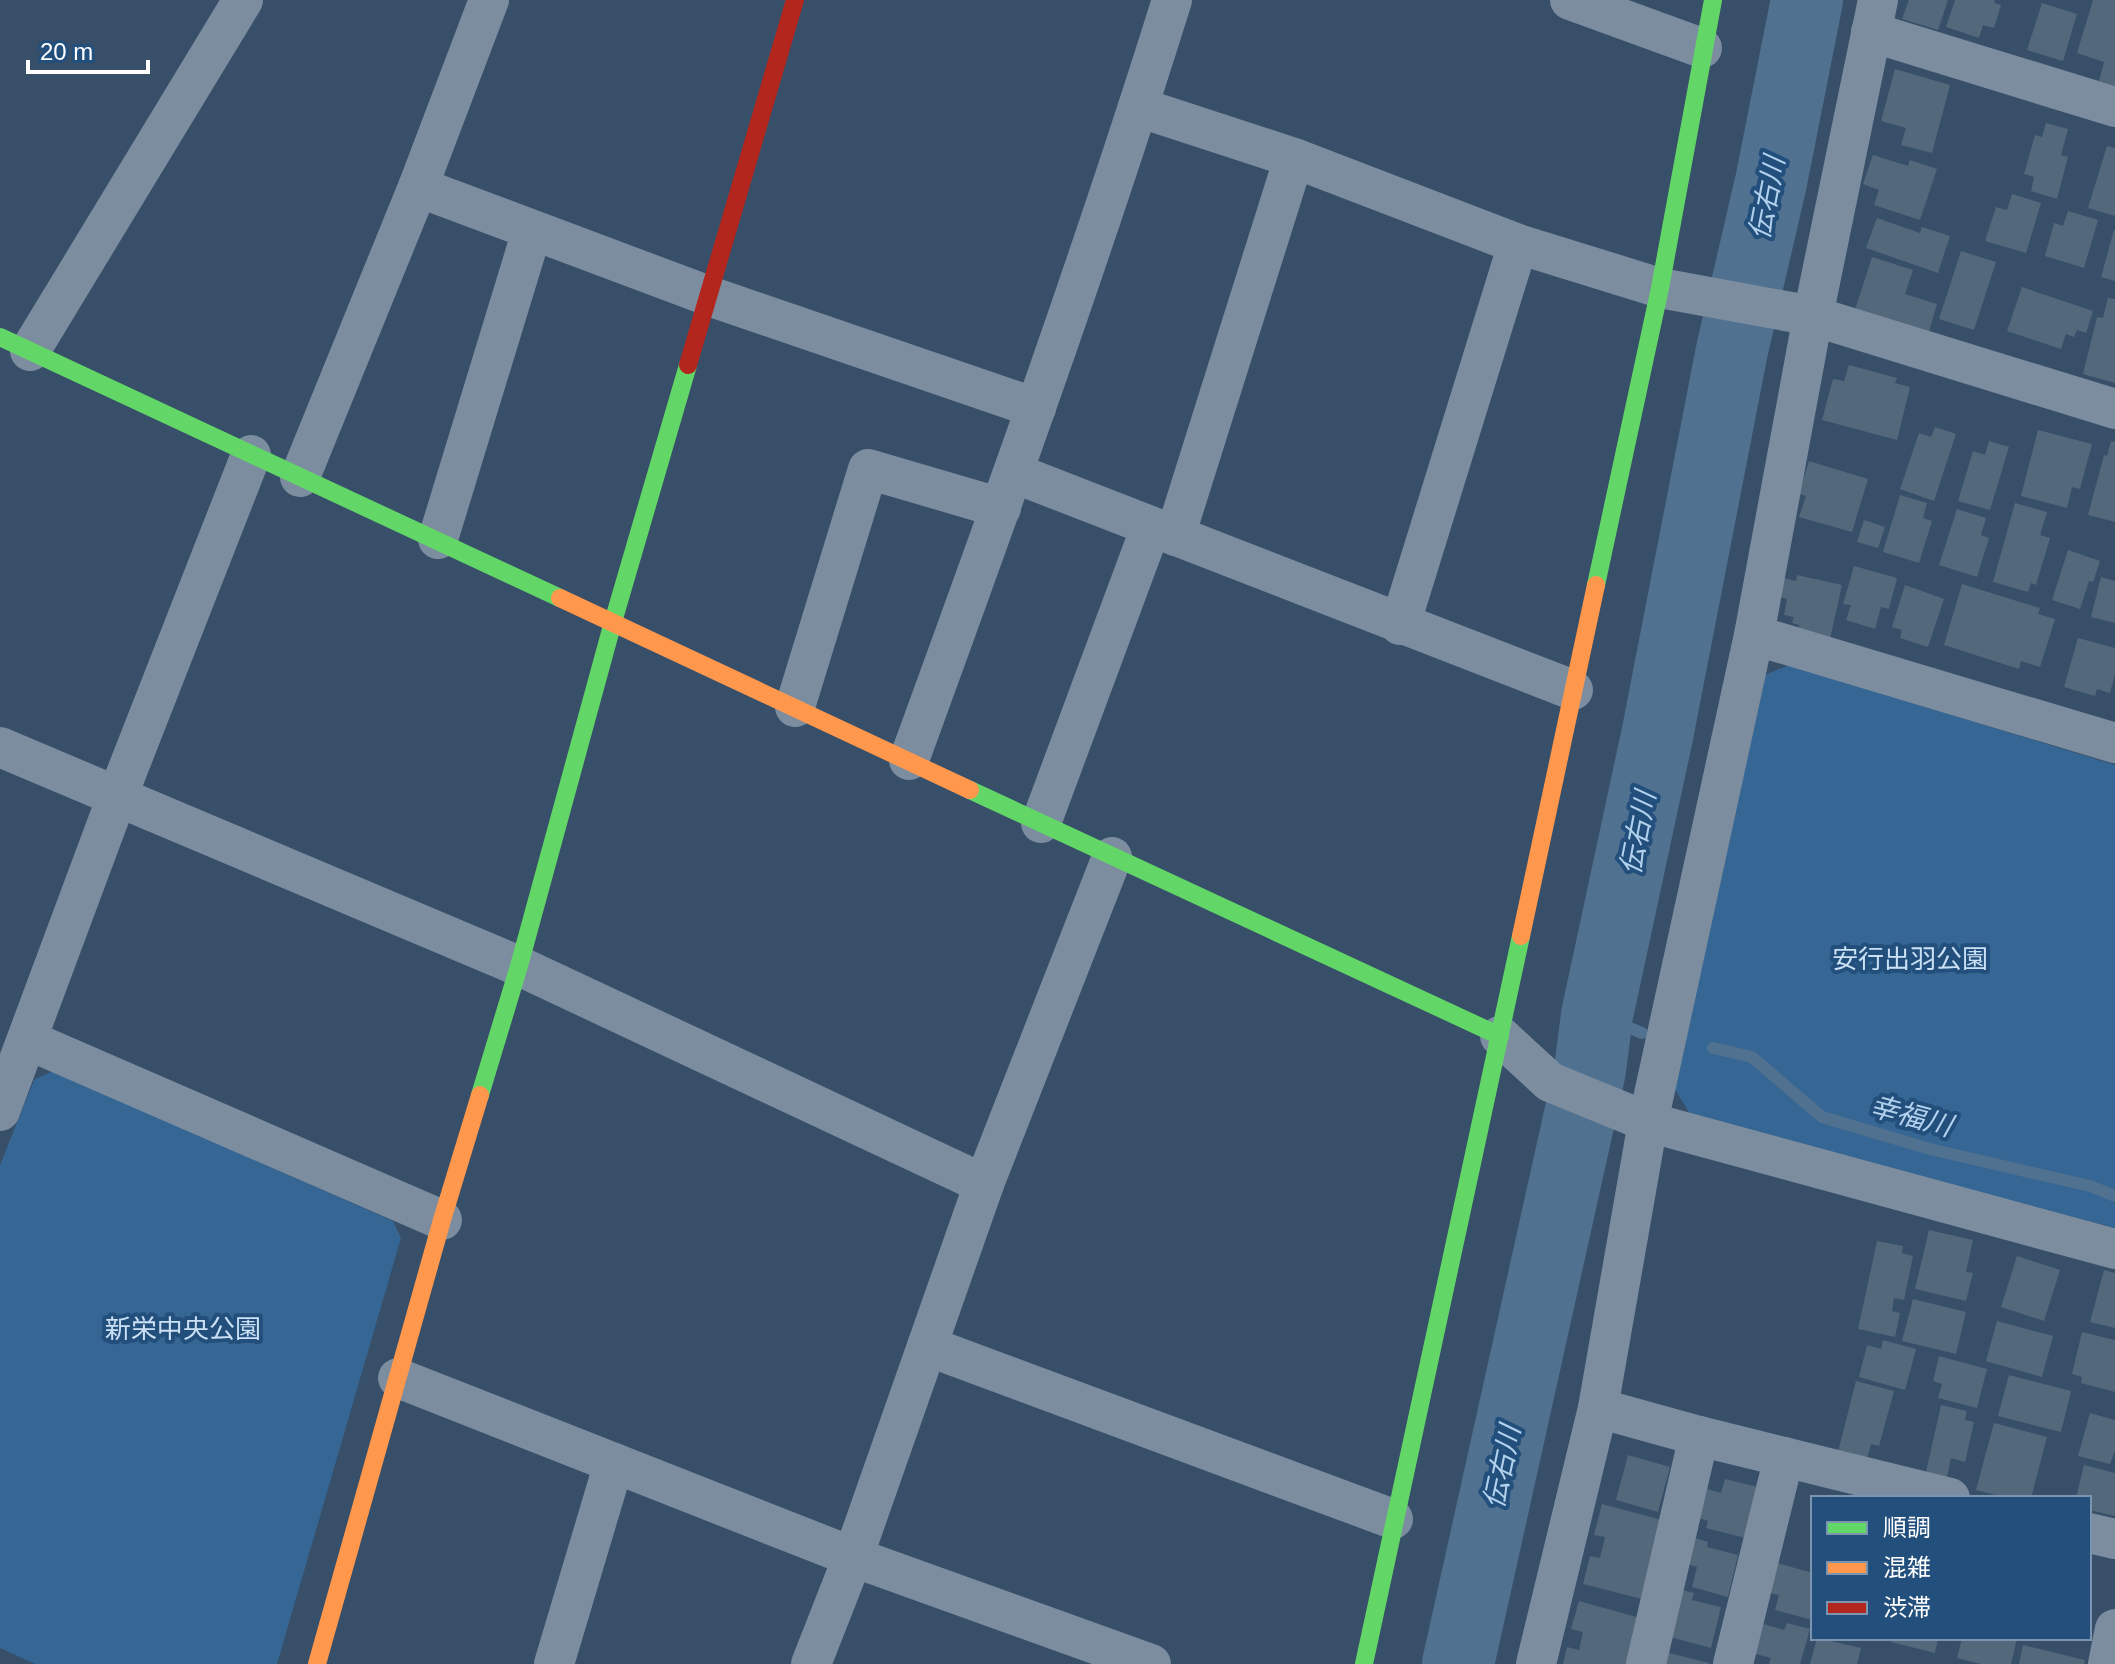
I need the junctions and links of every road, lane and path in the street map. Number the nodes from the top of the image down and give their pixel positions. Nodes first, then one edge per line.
1 (243, 0) edge
2 (489, 0) edge
3 (795, 0) edge
4 (1172, 0) edge
5 (1570, 0) edge
6 (1713, 0) edge
7 (1875, 16) edge
8 (1702, 48) junction
9 (1138, 107) junction
10 (2115, 107) edge
11 (1294, 158) junction
12 (418, 187) junction
13 (532, 231) junction
14 (1518, 244) junction
15 (1662, 288) junction
16 (709, 296) junction
17 (1811, 315) junction
18 (15, 344) edge
19 (1036, 408) junction
20 (2115, 409) edge
21 (251, 455) junction
22 (300, 477) junction
23 (1008, 490) junction
24 (1163, 532) junction
25 (438, 539) junction
26 (613, 622) junction
27 (1400, 625) junction
28 (1754, 635) junction
29 (1573, 690) junction
30 (795, 707) junction
31 (2115, 743) edge
32 (0, 747) edge
33 (909, 760) junction
34 (117, 797) junction
35 (1041, 823) junction
36 (1112, 857) junction
37 (519, 966) junction
38 (1500, 1036) junction
39 (28, 1040) junction
40 (0, 1111) edge
41 (1647, 1121) junction
42 (984, 1184) junction
43 (442, 1220) junction
44 (2115, 1249) edge
45 (927, 1346) junction
46 (398, 1378) junction
47 (1598, 1408) junction
48 (1699, 1436) junction
49 (1784, 1457) junction
50 (614, 1463) junction
51 (1942, 1496) edge
52 (1393, 1519) junction
53 (2091, 1533) edge
54 (2115, 1539) edge
55 (853, 1557) junction
56 (2115, 1629) edge
57 (317, 1664) edge
58 (554, 1664) edge
59 (811, 1664) edge
60 (1151, 1664) edge
61 (1364, 1664) edge
62 (1536, 1664) edge
63 (1646, 1664) edge
64 (1733, 1664) edge
65 (2108, 1664) edge

1 - 18 street
2 - 12 street
3 - 16 street
4 - 9 street
5 - 8 street
6 - 8 street
7 - 10 street
7 - 17 street
8 - 15 street
9 - 11 street
9 - 19 street
11 - 14 street
11 - 24 street
12 - 13 street
12 - 22 street
13 - 16 street
13 - 25 street
14 - 15 street
14 - 27 street
15 - 17 street
15 - 29 street
16 - 19 street
16 - 26 street
17 - 20 street
17 - 28 street
18 - 21 street
19 - 23 street
21 - 22 street
21 - 34 street
22 - 25 street
23 - 24 street
23 - 30 street
23 - 33 street
24 - 27 street
24 - 35 street
25 - 26 street
26 - 30 street
26 - 37 street
27 - 29 street
28 - 31 street
28 - 41 street
29 - 38 street
30 - 33 street
32 - 34 street
33 - 35 street
34 - 37 street
34 - 39 street
35 - 36 street
36 - 38 street
36 - 42 street
37 - 42 street
37 - 43 street
38 - 41 street
38 - 52 street
39 - 40 street
39 - 43 street
41 - 44 street
41 - 47 street
42 - 45 street
43 - 46 street
45 - 52 street
45 - 55 street
46 - 50 street
46 - 57 street
47 - 48 street
47 - 62 street
48 - 49 street
48 - 63 street
49 - 51 street
49 - 64 street
50 - 55 street
50 - 58 street
52 - 61 street
53 - 54 street
55 - 59 street
55 - 60 street
56 - 65 street

